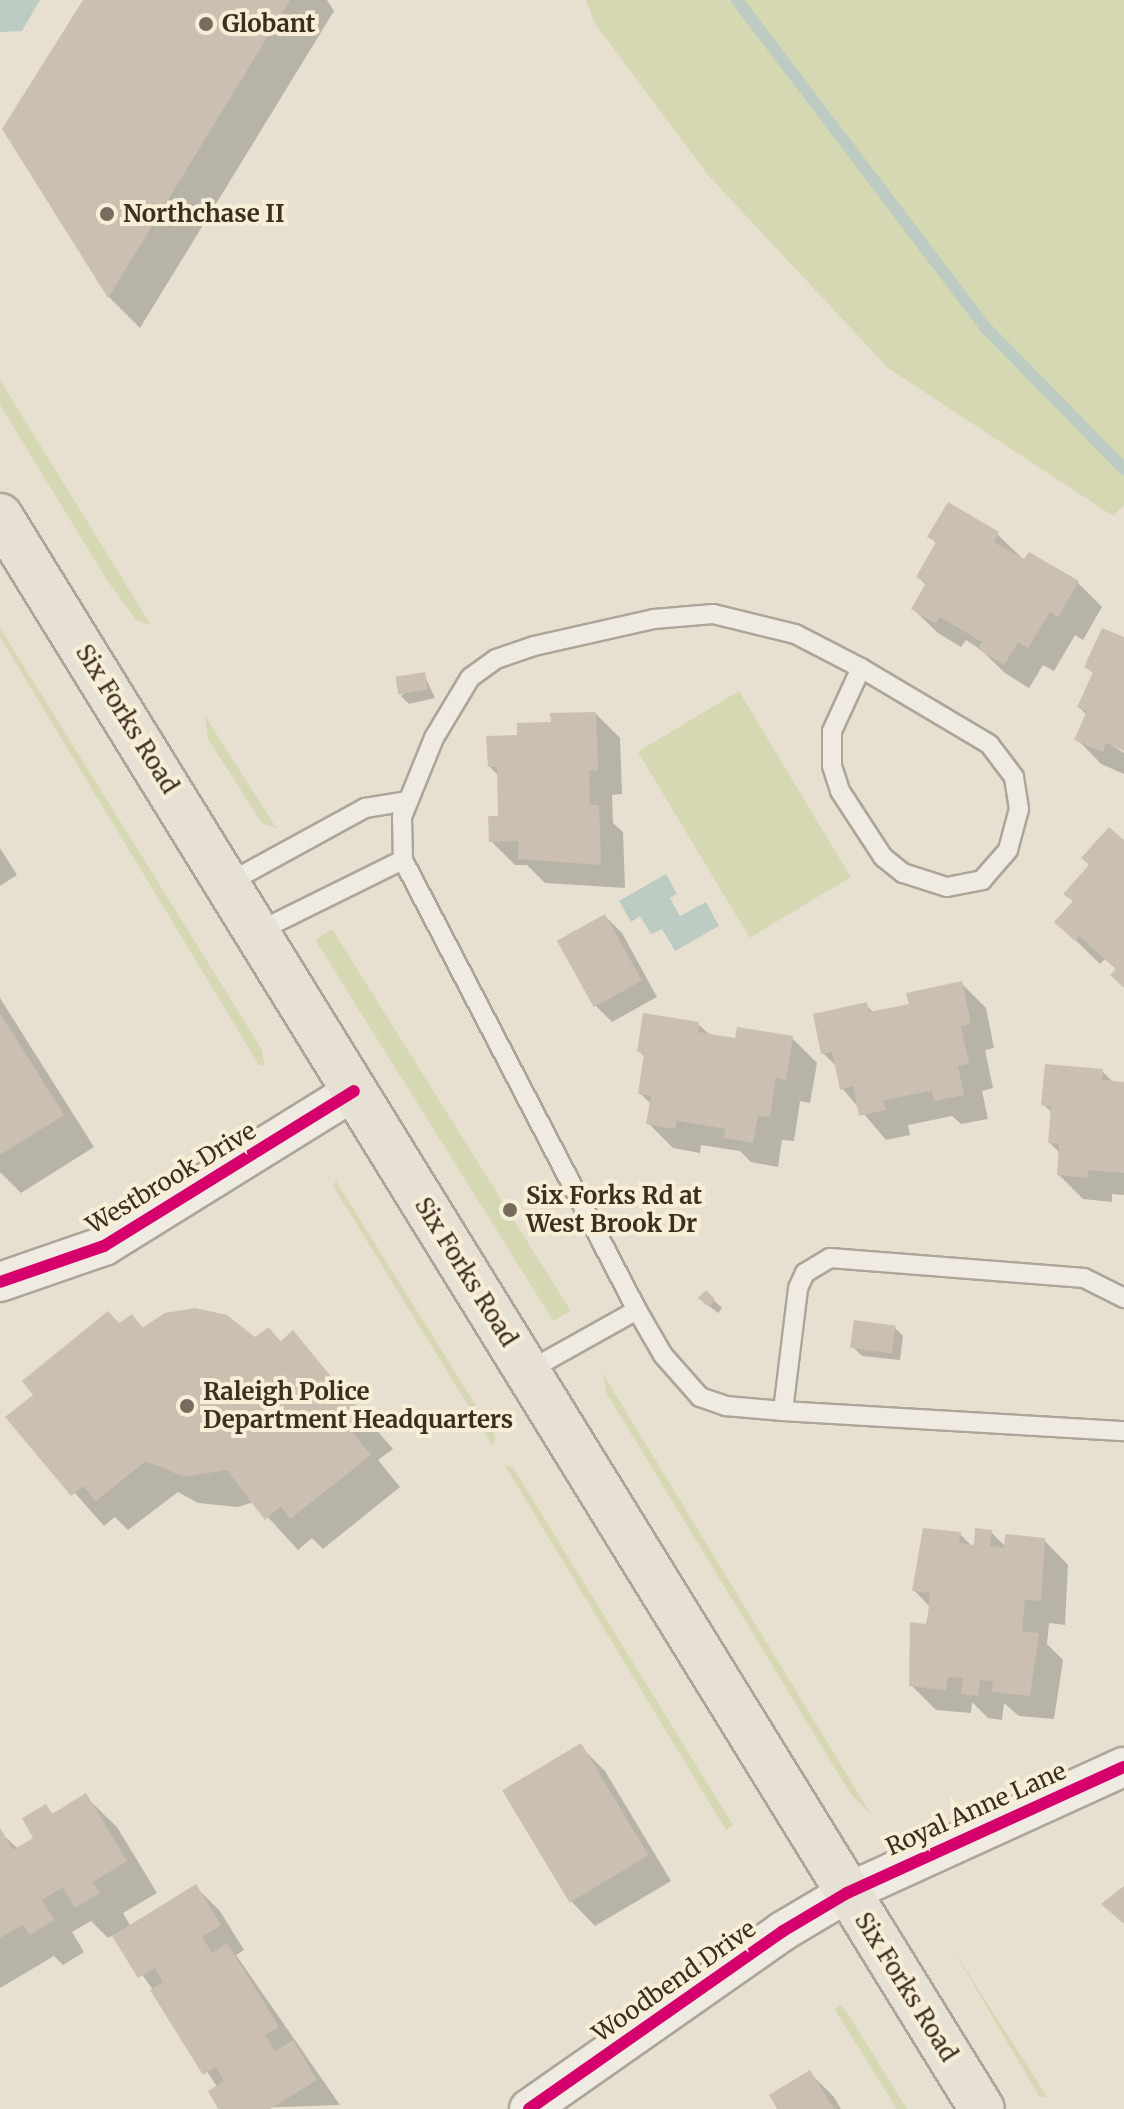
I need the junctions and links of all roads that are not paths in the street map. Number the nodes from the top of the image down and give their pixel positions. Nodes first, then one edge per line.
1 (0, 516) edge
2 (861, 668) junction
3 (408, 801) junction
4 (403, 860) junction
5 (228, 883) junction
6 (257, 932) junction
7 (354, 1091) junction
8 (0, 1282) edge
9 (1124, 1298) edge
10 (637, 1310) junction
11 (527, 1372) junction
12 (783, 1411) junction
13 (1124, 1431) edge
14 (1124, 1767) edge
15 (847, 1893) junction
16 (529, 2109) edge
17 (982, 2109) edge

1 - 5 main road, Six Forks Road
2 - 2 lane
2 - 3 lane
3 - 4 lane
3 - 5 lane
4 - 6 lane
4 - 10 lane
5 - 6 main road, Six Forks Road
6 - 7 main road, Six Forks Road
7 - 8 street, Westbrook Drive
7 - 11 main road, Six Forks Road
9 - 12 lane
10 - 11 lane
10 - 12 lane
11 - 15 main road, Six Forks Road
12 - 13 lane
14 - 15 street, Royal Anne Lane
15 - 16 street, Woodbend Drive
15 - 17 main road, Six Forks Road

